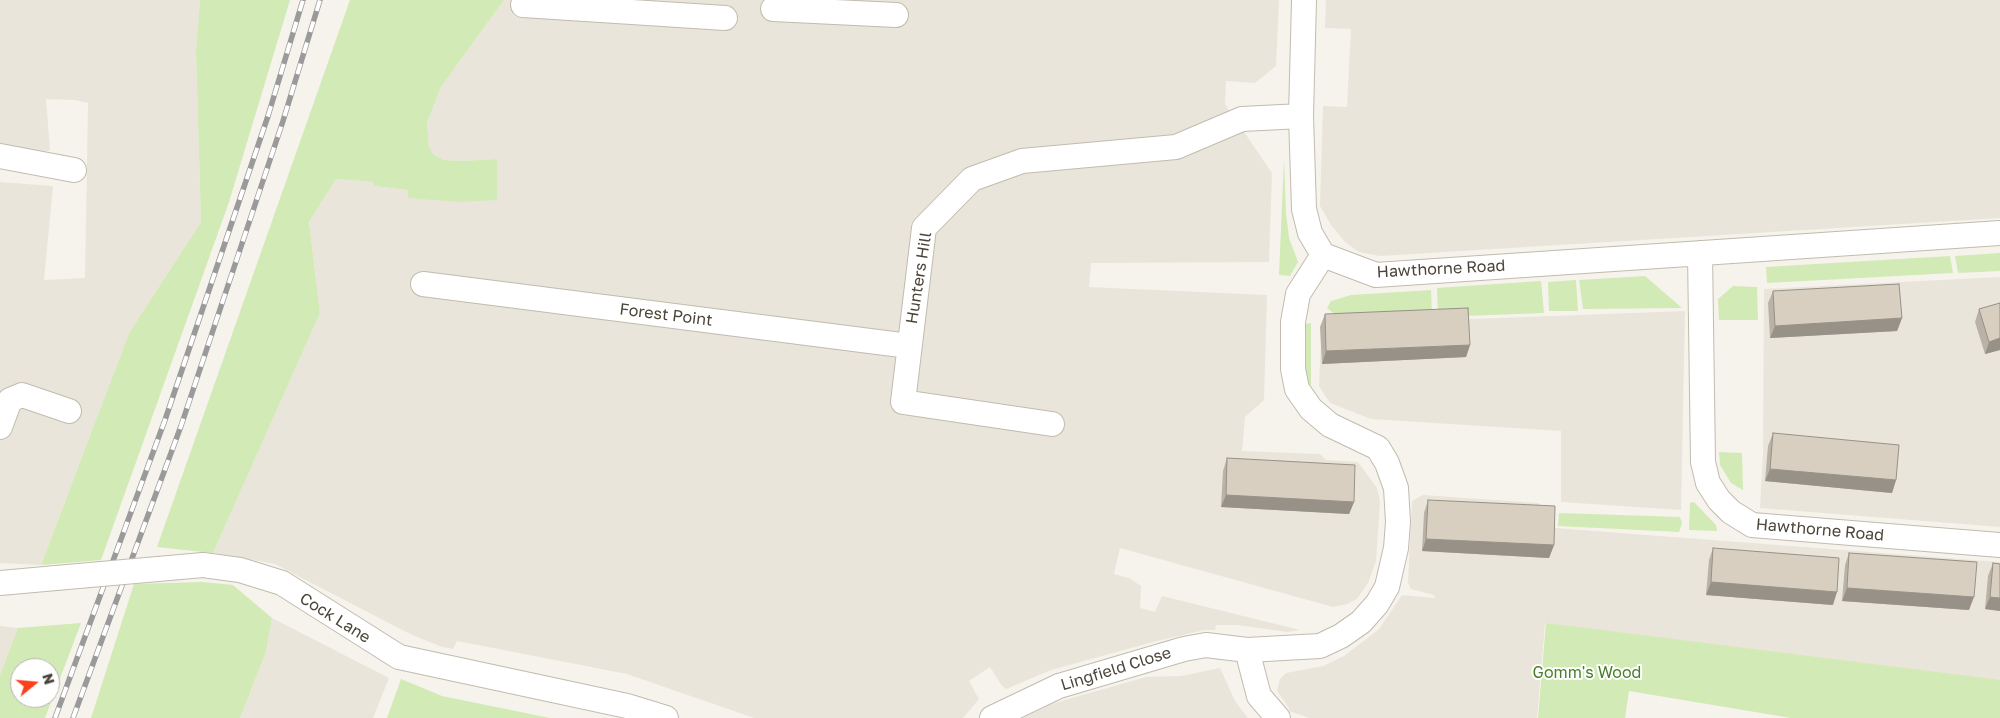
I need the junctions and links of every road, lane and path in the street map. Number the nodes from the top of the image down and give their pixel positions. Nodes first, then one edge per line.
1 (1304, 0) edge
2 (523, 5) dead end
3 (810, 5) edge
4 (629, 6) edge
5 (773, 9) dead end
6 (896, 15) dead end
7 (724, 18) dead end
8 (1301, 116) junction
9 (0, 156) edge
10 (74, 170) dead end
11 (2000, 233) edge
12 (1700, 253) junction
13 (1323, 255) junction
14 (423, 284) dead end
15 (909, 346) junction
16 (69, 411) dead end
17 (1052, 424) dead end
18 (0, 427) edge
19 (2000, 545) edge
20 (0, 583) edge
21 (1247, 650) junction
22 (666, 718) edge
23 (992, 718) edge
24 (1278, 718) edge

1 - 8 street
2 - 4 street
3 - 5 street
3 - 6 street
4 - 7 street
8 - 13 street
8 - 15 street, Hunters Hill
9 - 10 street
11 - 12 street, Hawthorne Road
12 - 13 street, Hawthorne Road
12 - 19 street, Hawthorne Road
13 - 21 street, Lingfield Close
14 - 15 street, Forest Point
15 - 17 street, Hunters Hill
16 - 18 street
20 - 22 street, Cock Lane, bridge
21 - 23 street, Lingfield Close
21 - 24 street

